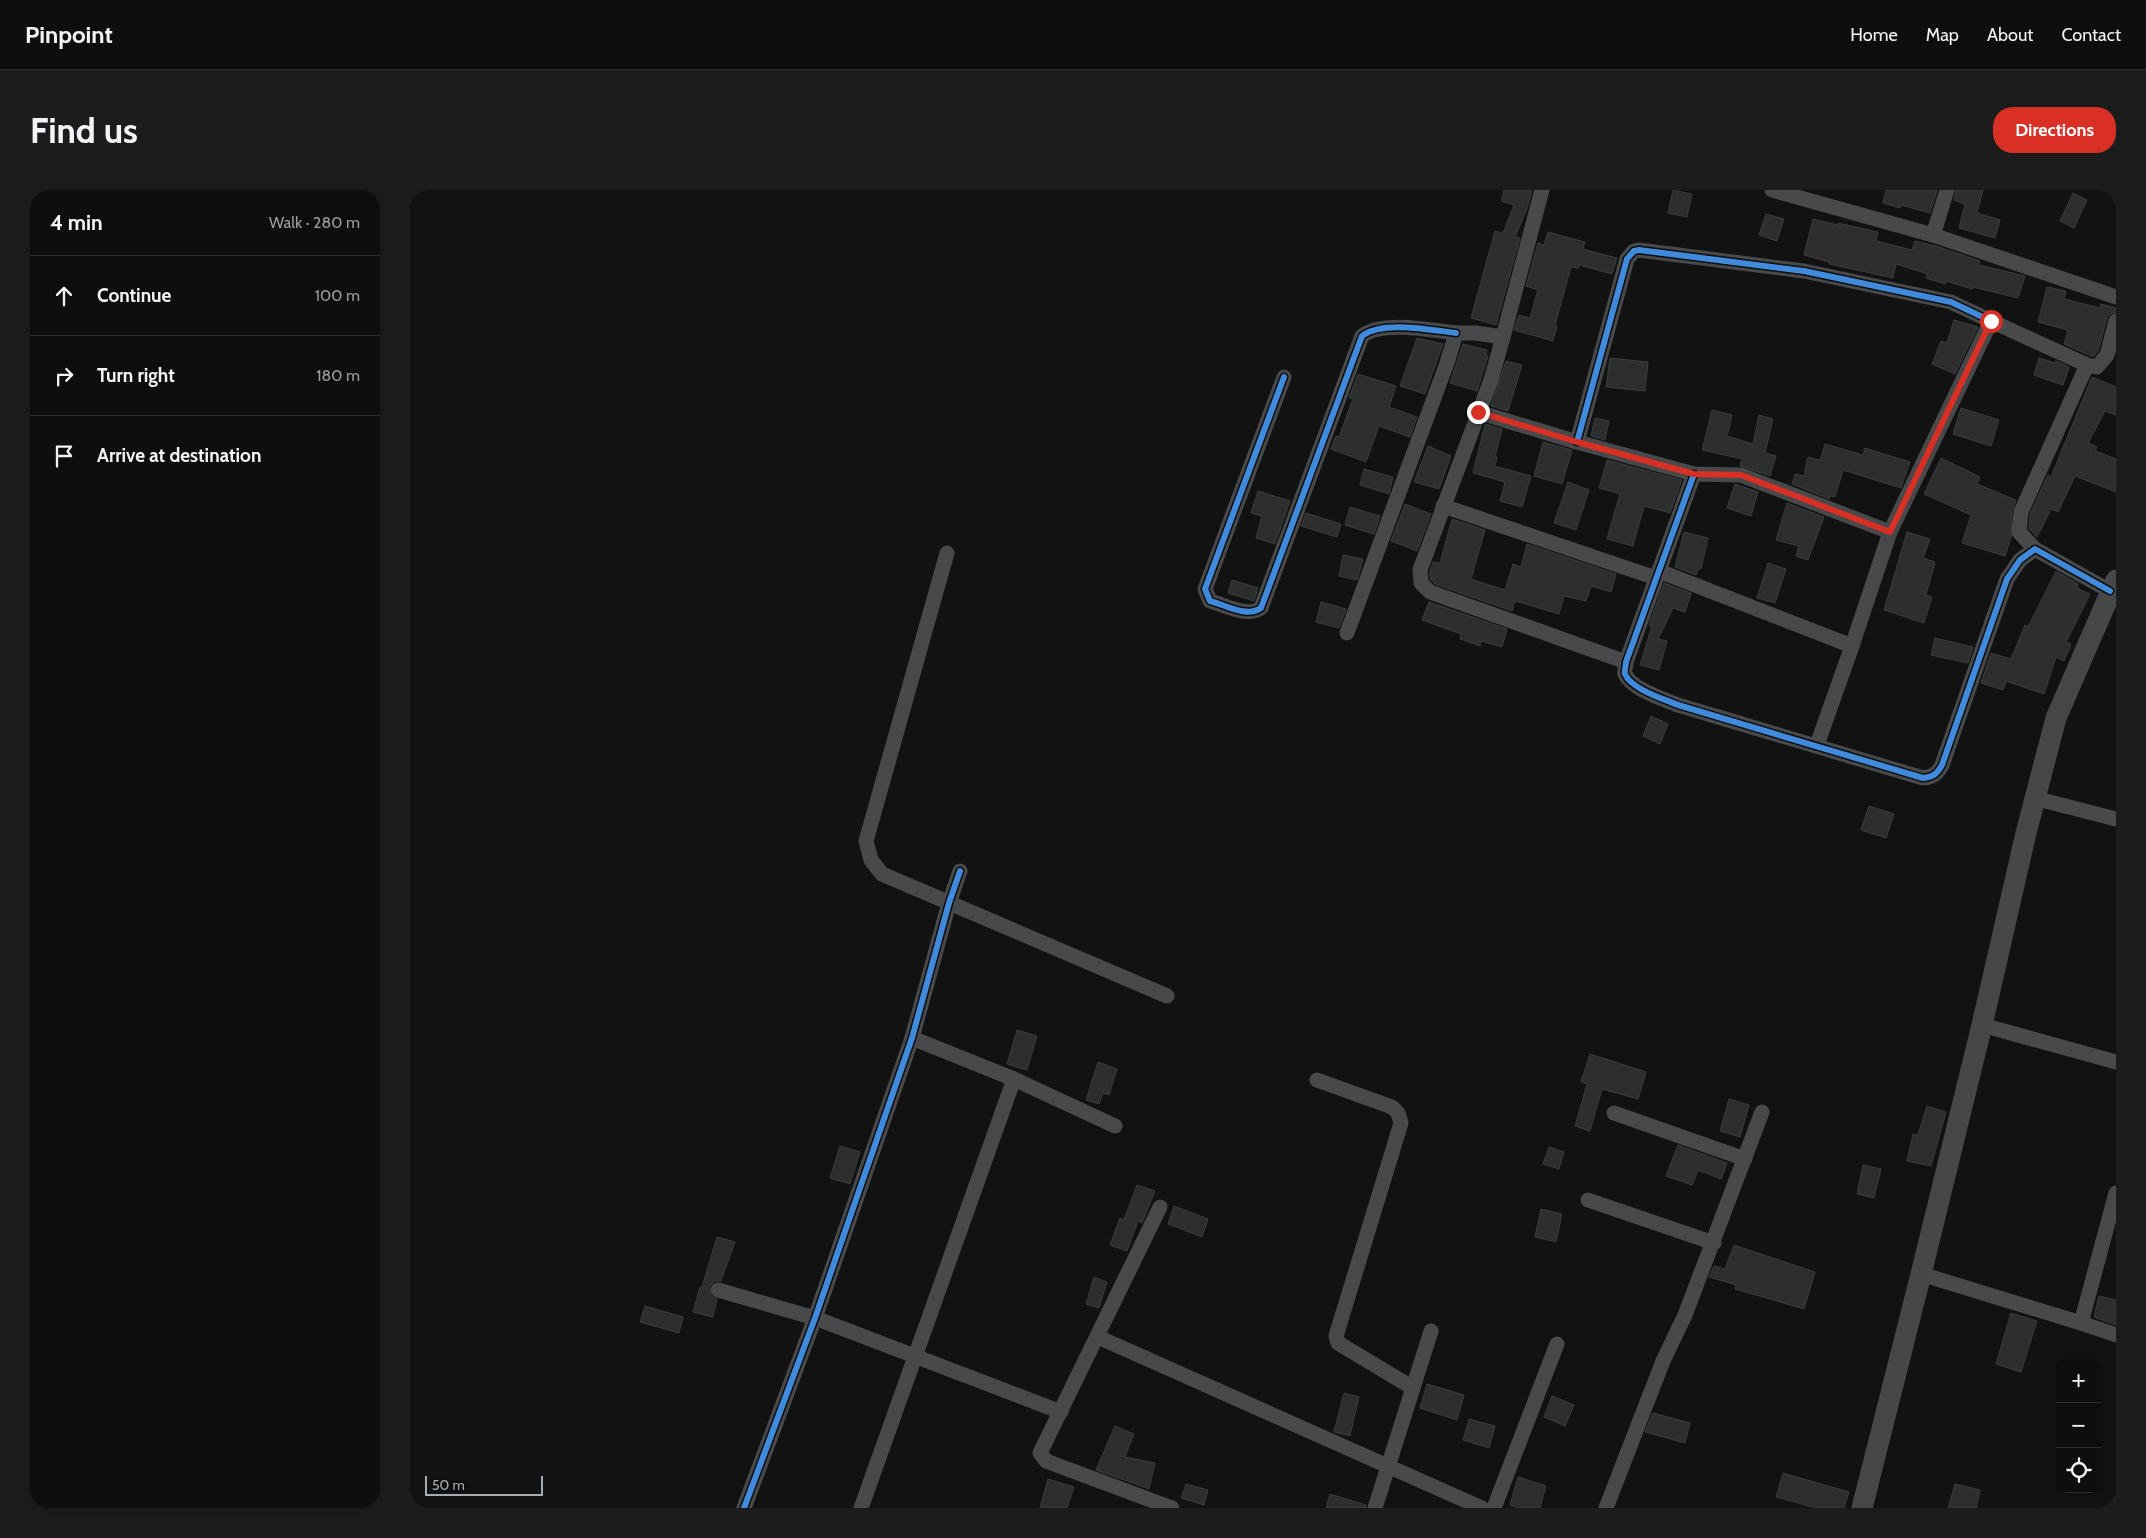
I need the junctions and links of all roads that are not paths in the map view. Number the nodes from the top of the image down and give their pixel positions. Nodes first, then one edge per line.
1 (1542, 190) edge
2 (1772, 190) edge
3 (1947, 190) edge
4 (1933, 236) junction
5 (2116, 296) edge
6 (1991, 321) junction
7 (2116, 321) edge
8 (1456, 333) junction
9 (1503, 337) junction
10 (2087, 365) junction
11 (1284, 376) dead end
12 (1478, 412) junction
13 (1577, 442) junction
14 (1694, 474) junction
15 (1443, 506) junction
16 (1890, 532) junction
17 (2035, 549) junction
18 (947, 553) dead end
19 (1658, 574) junction
20 (2113, 585) edge
21 (1347, 633) dead end
22 (1852, 646) junction
23 (1626, 662) junction
24 (1817, 745) junction
25 (2034, 798) junction
26 (2116, 819) edge
27 (960, 871) dead end
28 (949, 903) junction
29 (1166, 996) dead end
30 (1982, 1025) junction
31 (912, 1038) junction
32 (2116, 1062) edge
33 (1014, 1079) junction
34 (1317, 1080) dead end
35 (1762, 1112) dead end
36 (1614, 1113) dead end
37 (1115, 1126) dead end
38 (1746, 1159) junction
39 (2116, 1192) edge
40 (1588, 1200) dead end
41 (1160, 1207) dead end
42 (1714, 1243) junction
43 (1921, 1274) junction
44 (718, 1290) dead end
45 (815, 1318) junction
46 (2081, 1323) junction
47 (1431, 1331) dead end
48 (2116, 1335) edge
49 (1098, 1336) junction
50 (1557, 1344) dead end
51 (914, 1356) junction
52 (1413, 1388) junction
53 (1061, 1412) junction
54 (1389, 1467) junction
55 (744, 1508) edge
56 (861, 1508) edge
57 (1172, 1508) edge
58 (1375, 1508) edge
59 (1482, 1508) edge
60 (1494, 1508) edge
61 (1606, 1508) edge
62 (1862, 1508) edge

1 - 9 street
2 - 4 street
3 - 4 street
4 - 5 street
6 - 10 street
6 - 13 street
6 - 16 street
7 - 10 street
8 - 9 street
8 - 11 street
8 - 21 street
9 - 12 street
10 - 17 street
12 - 13 street
12 - 15 street
13 - 14 street
14 - 16 street
14 - 19 street
15 - 19 street
15 - 23 street
16 - 22 street
17 - 20 street
17 - 24 street
18 - 28 street
19 - 22 street
19 - 23 street
20 - 25 main road
22 - 24 street
23 - 24 street
25 - 26 street
25 - 30 main road
27 - 28 street
28 - 29 street
28 - 31 street
30 - 32 street
30 - 43 main road
31 - 33 street
31 - 45 street
33 - 37 street
33 - 51 street
34 - 52 street
35 - 38 street
36 - 38 street
38 - 42 street
39 - 46 street
40 - 42 street
41 - 49 street
42 - 61 street
43 - 46 street
43 - 62 main road
44 - 45 street
45 - 51 street
45 - 55 street
46 - 48 street
47 - 52 street
49 - 53 street
49 - 54 street
50 - 60 street
51 - 53 street
51 - 56 street
52 - 54 street
53 - 57 street
54 - 58 street
54 - 59 street

